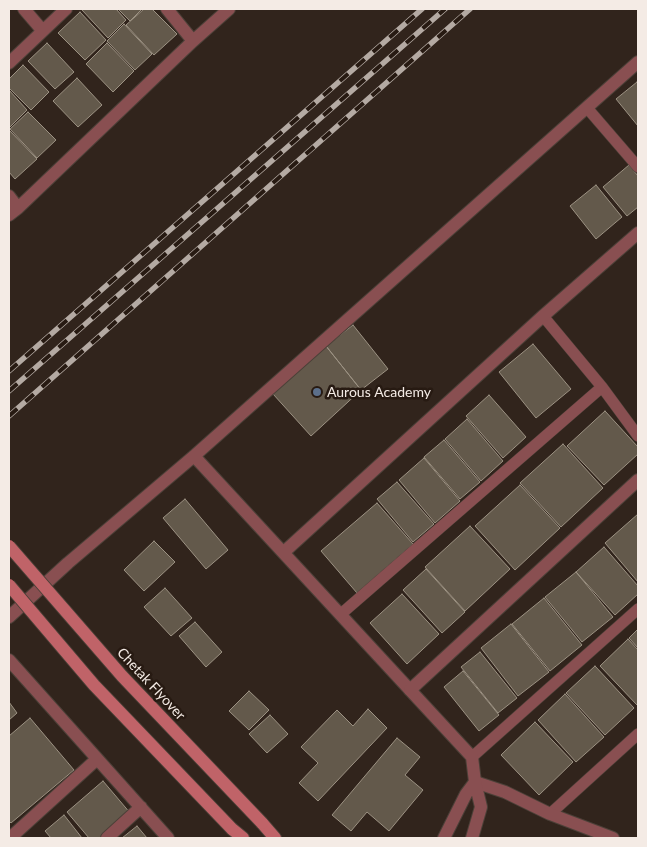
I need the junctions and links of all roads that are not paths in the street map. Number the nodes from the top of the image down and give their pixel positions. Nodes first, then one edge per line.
1 (24, 9) edge
2 (66, 9) edge
3 (167, 9) edge
4 (229, 9) edge
5 (42, 30) junction
6 (193, 40) junction
7 (638, 62) edge
8 (9, 63) edge
9 (588, 109) junction
10 (638, 167) edge
11 (9, 196) edge
12 (14, 212) edge
13 (638, 232) edge
14 (543, 316) junction
15 (602, 387) junction
16 (638, 436) edge
17 (194, 456) junction
18 (638, 480) edge
19 (9, 546) edge
20 (284, 552) junction
21 (9, 585) edge
22 (638, 609) edge
23 (341, 614) junction
24 (9, 617) edge
25 (9, 660) edge
26 (410, 690) junction
27 (638, 734) edge
28 (472, 756) junction
29 (97, 759) junction
30 (475, 782) junction
31 (141, 807) junction
32 (550, 814) junction
33 (10, 838) edge
34 (107, 838) edge
35 (168, 838) edge
36 (243, 838) edge
37 (275, 838) edge
38 (444, 838) edge
39 (472, 838) edge
40 (613, 838) edge

1 - 5 street
2 - 5 street
3 - 6 street
4 - 6 street
5 - 8 street
6 - 12 street
7 - 9 street
9 - 10 lane
9 - 17 street
11 - 12 street
13 - 14 street
14 - 15 lane
14 - 20 street
15 - 16 lane
15 - 23 lane
17 - 20 street
17 - 24 street
18 - 26 street
19 - 37 main road, Chetak Flyover, bridge
20 - 23 street
21 - 36 main road, bridge
22 - 28 lane
23 - 26 street
25 - 29 street
26 - 28 street
27 - 32 lane
28 - 30 street
29 - 31 street
29 - 33 street
30 - 32 street
30 - 38 street
30 - 39 street
31 - 34 street
31 - 35 street
32 - 40 street

